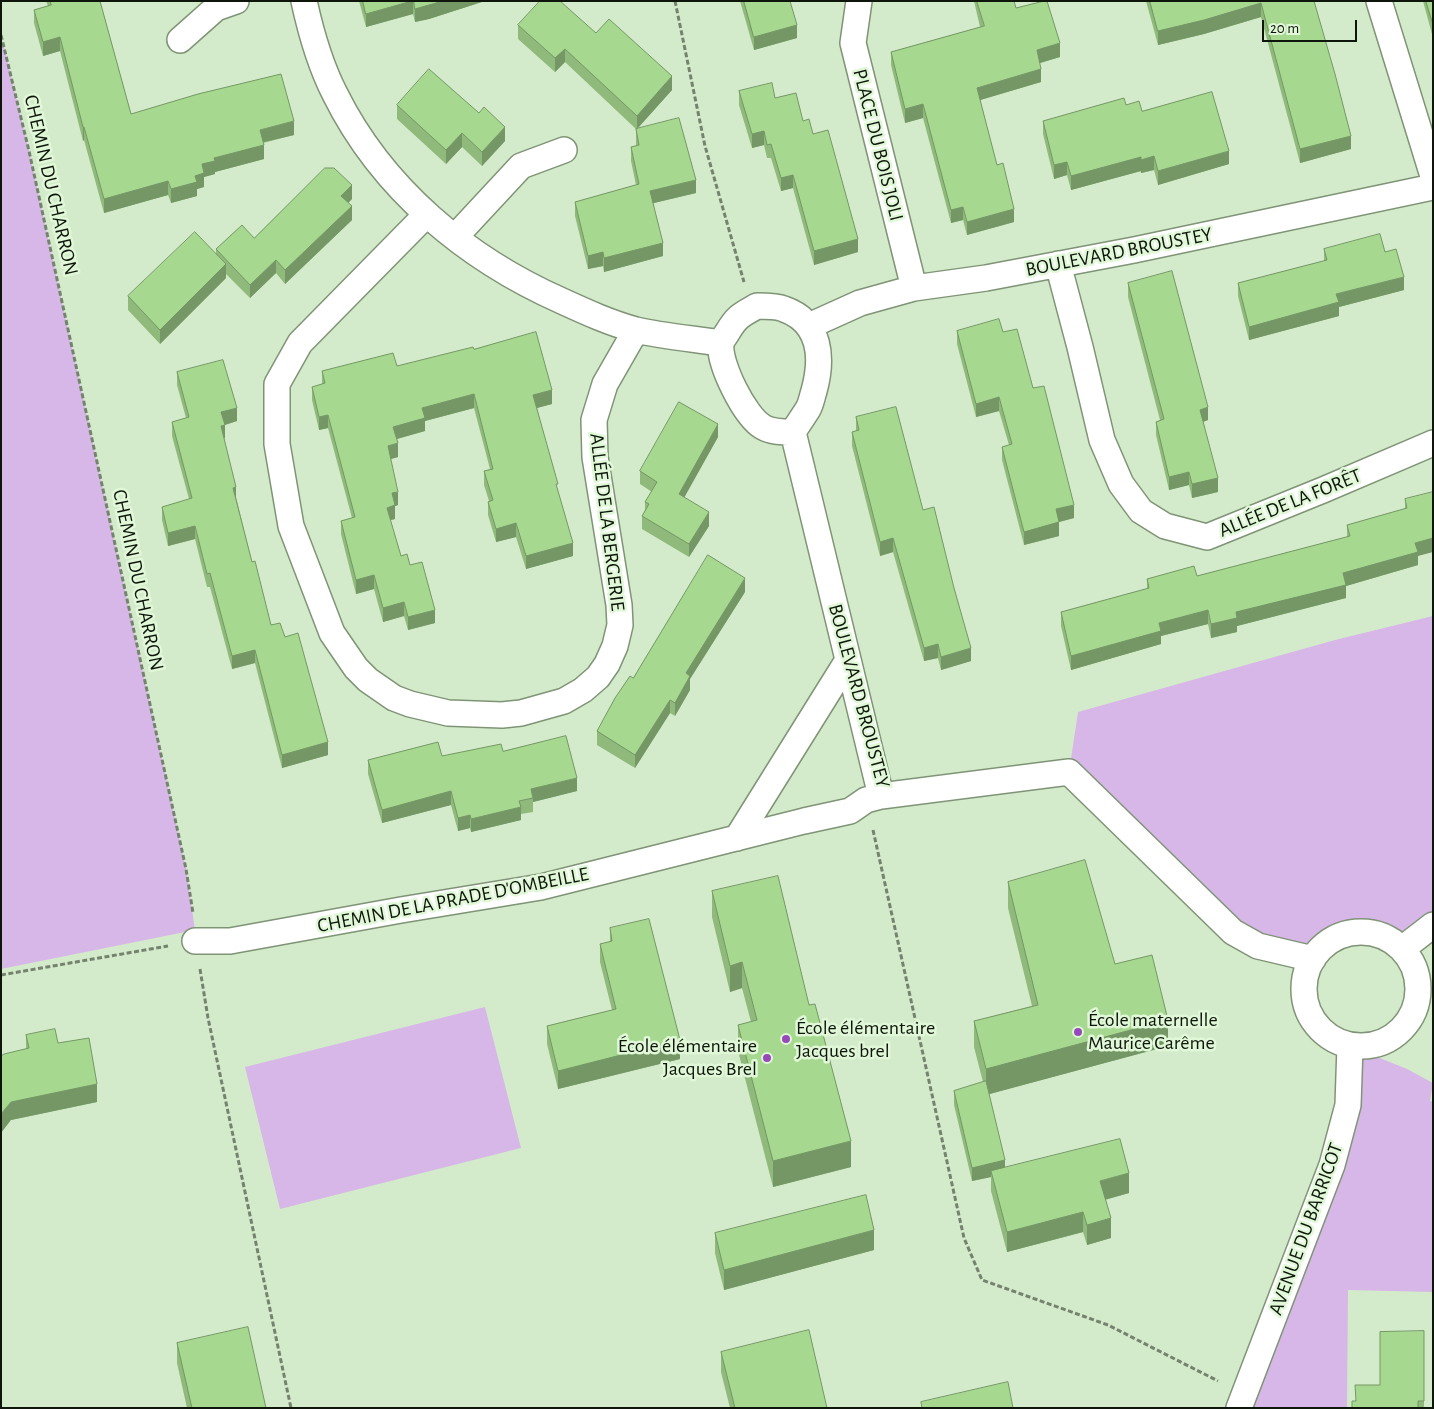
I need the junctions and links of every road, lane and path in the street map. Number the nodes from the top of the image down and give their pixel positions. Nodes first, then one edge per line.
1 (236, 1) edge
2 (304, 1) edge
3 (675, 1) edge
4 (859, 1) edge
5 (1379, 1) edge
6 (1, 35) edge
7 (180, 40) dead end
8 (564, 150) dead end
9 (1433, 176) edge
10 (1433, 186) edge
11 (426, 215) junction
12 (455, 237) junction
13 (1058, 264) junction
14 (914, 288) junction
15 (757, 306) junction
16 (809, 326) junction
17 (636, 330) junction
18 (721, 343) junction
19 (792, 432) junction
20 (1433, 443) edge
21 (848, 660) junction
22 (874, 798) junction
23 (737, 838) junction
24 (1433, 925) edge
25 (195, 941) junction
26 (1402, 949) junction
27 (1313, 959) junction
28 (1, 975) edge
29 (1350, 1046) junction
30 (1241, 1401) edge
31 (292, 1408) edge

1 - 7 street
2 - 11 street
3 - 15 path
4 - 14 street, PLACE DU BOIS JOLI
5 - 9 street
6 - 25 path, CHEMIN DU CHARRON
8 - 12 street
10 - 13 street, BOULEVARD BROUSTEY
11 - 12 street
11 - 17 street, ALLÉE DE LA BERGERIE
12 - 17 street
13 - 14 street, BOULEVARD BROUSTEY
13 - 20 street, ALLÉE DE LA FORÊT
14 - 16 street, BOULEVARD BROUSTEY
15 - 16 street
15 - 18 street
16 - 19 street
17 - 18 street
18 - 19 street
19 - 21 street, BOULEVARD BROUSTEY
21 - 22 street, BOULEVARD BROUSTEY
21 - 23 street
22 - 23 street, CHEMIN DE LA PRADE D'OMBEILLE
22 - 27 street, BOULEVARD BROUSTEY
22 - 30 path
23 - 25 street, CHEMIN DE LA PRADE D'OMBEILLE
24 - 26 street
25 - 28 path
25 - 31 path, CHEMIN DU CHARRON
26 - 27 street
26 - 29 street
27 - 29 street
29 - 30 street, AVENUE DU BARRICOT

